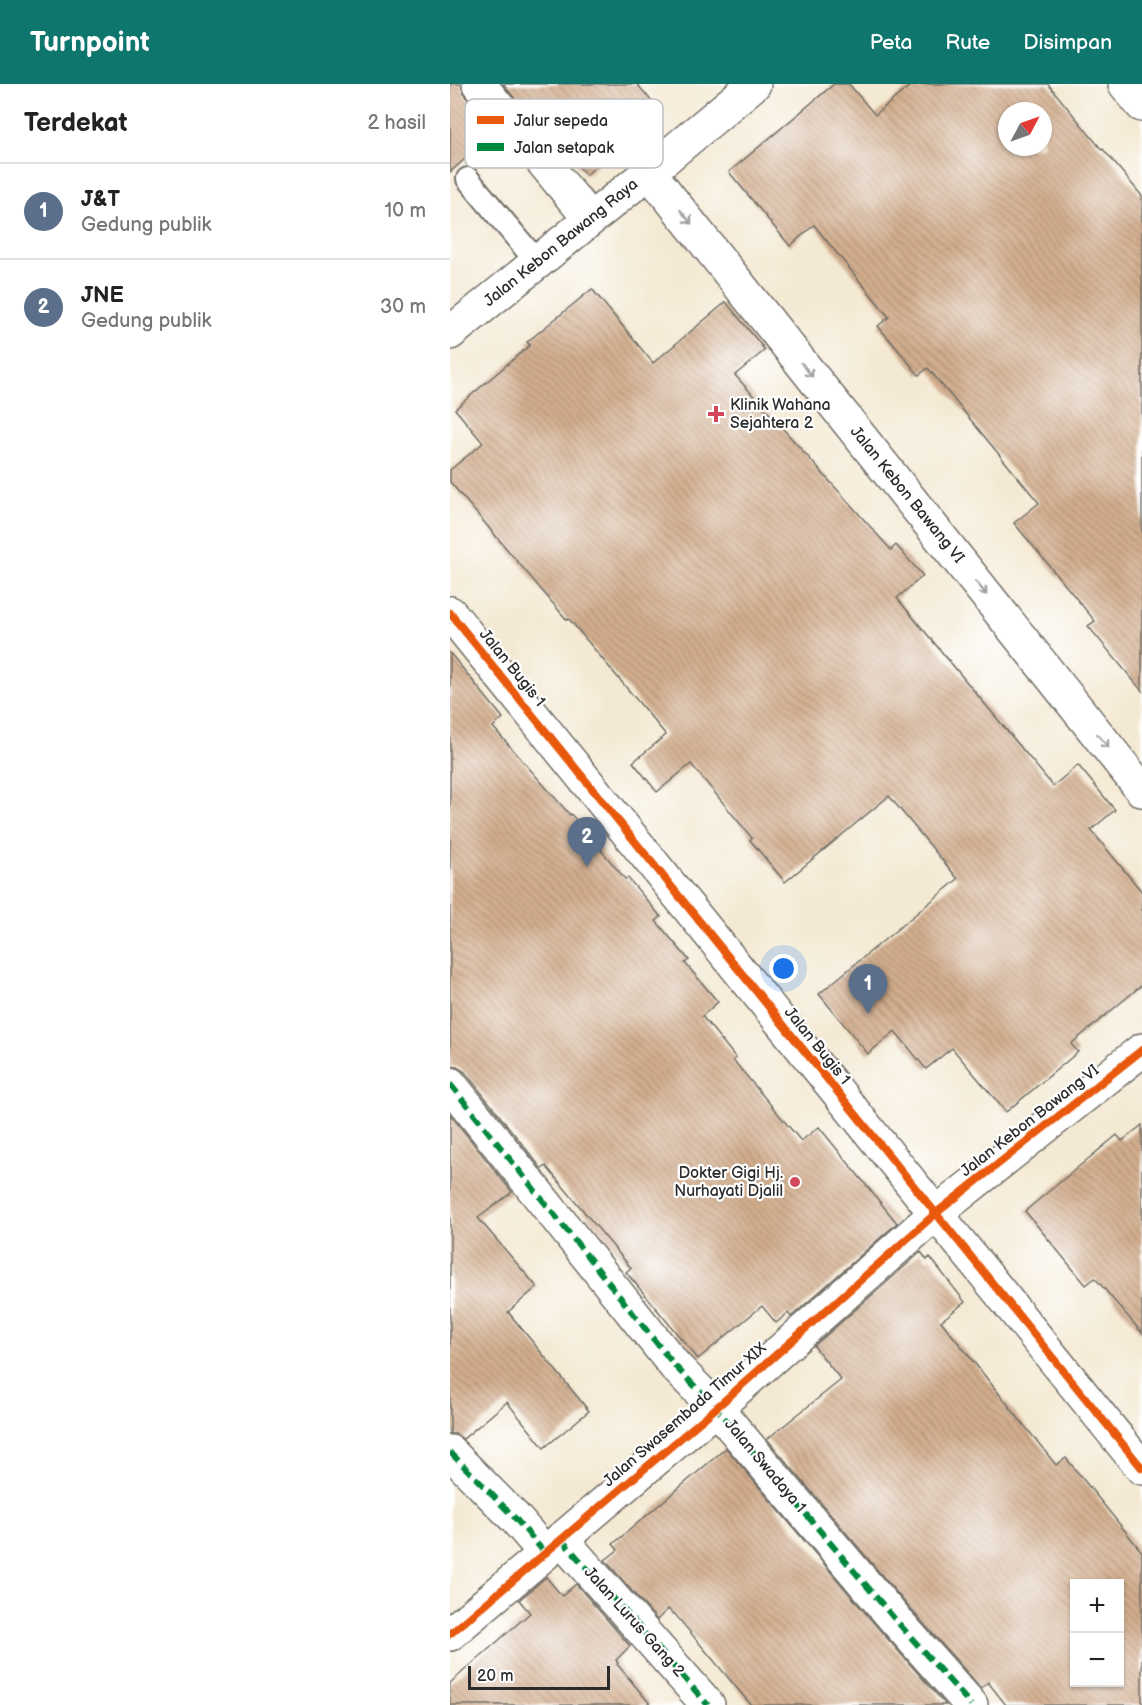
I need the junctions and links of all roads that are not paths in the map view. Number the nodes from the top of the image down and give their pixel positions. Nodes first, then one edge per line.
1 (479, 84) edge
2 (754, 84) edge
3 (1125, 84) edge
4 (491, 99) edge
5 (1142, 105) edge
6 (663, 160) edge
7 (548, 168) edge
8 (654, 168) edge
9 (649, 172) junction
10 (468, 180) dead end
11 (590, 219) junction
12 (537, 262) junction
13 (450, 333) edge
14 (450, 613) edge
15 (1142, 790) edge
16 (1142, 1050) edge
17 (450, 1084) edge
18 (935, 1214) junction
19 (716, 1408) junction
20 (450, 1452) edge
21 (1142, 1468) edge
22 (553, 1546) junction
23 (450, 1634) edge
24 (708, 1705) edge
25 (971, 1705) edge

1 - 4 street
2 - 6 street, Jalan Kebon Bawang Raya
3 - 5 street
7 - 11 street
8 - 9 street, Jalan Kebon Bawang Raya
9 - 11 street, Jalan Kebon Bawang Raya
9 -> 15 street, Jalan Kebon Bawang VI
10 - 12 lane
11 - 12 street, Jalan Kebon Bawang Raya
12 - 13 street, Jalan Kebon Bawang Raya
14 - 18 street, Jalan Bugis 1
16 - 18 street, Jalan Kebon Bawang VI
17 - 19 street, Jalan Swadaya 1
18 - 19 street, Jalan Swasembada Timur XIX
18 - 21 street, Jalan Bugis 1
19 - 22 street, Jalan Swasembada Timur XIX
19 - 25 street, Jalan Swadaya 1
20 - 22 street, Jalan Lurus Gang 2
22 - 23 street, Jalan Swasembada Timur XIX
22 - 24 street, Jalan Lurus Gang 2

